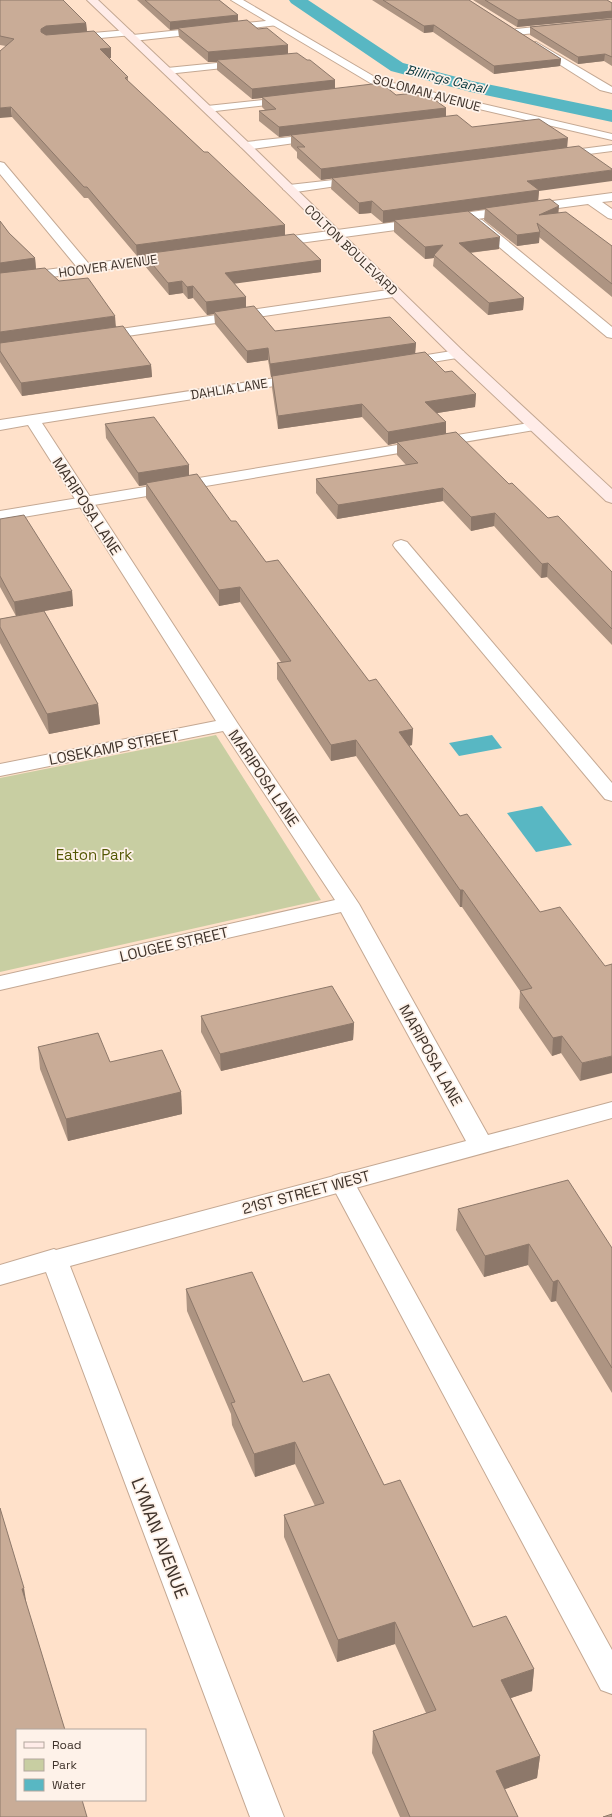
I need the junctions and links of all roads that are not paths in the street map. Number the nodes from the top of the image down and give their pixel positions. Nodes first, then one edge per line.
1 (92, 0) edge
2 (236, 0) edge
3 (612, 22) edge
4 (275, 23) junction
5 (130, 35) junction
6 (62, 39) edge
7 (330, 55) junction
8 (314, 56) dead end
9 (261, 62) edge
10 (167, 71) junction
11 (398, 87) junction
12 (612, 90) edge
13 (367, 91) edge
14 (304, 98) edge
15 (207, 109) junction
16 (501, 112) junction
17 (474, 118) dead end
18 (327, 136) edge
19 (612, 137) edge
20 (246, 146) junction
21 (612, 148) edge
22 (550, 156) edge
23 (0, 166) edge
24 (372, 178) edge
25 (289, 189) junction
26 (612, 197) edge
27 (591, 200) junction
28 (470, 216) junction
29 (612, 216) edge
30 (335, 234) junction
31 (257, 245) edge
32 (187, 255) edge
33 (86, 269) junction
34 (0, 280) edge
35 (395, 293) junction
36 (612, 334) edge
37 (87, 338) edge
38 (458, 354) junction
39 (387, 365) edge
40 (316, 376) edge
41 (32, 420) junction
42 (0, 425) edge
43 (535, 426) junction
44 (612, 498) edge
45 (85, 502) junction
46 (0, 516) edge
47 (401, 545) dead end
48 (228, 724) junction
49 (0, 770) edge
50 (612, 794) edge
51 (348, 904) junction
52 (0, 983) edge
53 (612, 1110) edge
54 (480, 1144) junction
55 (342, 1182) junction
56 (54, 1260) junction
57 (0, 1275) edge
58 (612, 1680) edge
59 (267, 1817) edge

1 - 5 street, COLTON BOULEVARD
2 - 4 street, SOLOMAN AVENUE
3 - 12 street
4 - 5 lane
4 - 7 street, SOLOMAN AVENUE
5 - 6 street
5 - 10 street, COLTON BOULEVARD
7 - 8 street
7 - 11 street, SOLOMAN AVENUE
9 - 10 street
10 - 15 street, COLTON BOULEVARD
11 - 13 lane
11 - 16 street, SOLOMAN AVENUE
14 - 15 lane
15 - 20 street, COLTON BOULEVARD
16 - 17 street
16 - 19 street, SOLOMAN AVENUE
18 - 20 street
20 - 25 street, COLTON BOULEVARD
21 - 22 lane
23 - 33 street
24 - 25 lane
25 - 30 street, COLTON BOULEVARD
26 - 27 street
27 - 28 street
27 - 29 street
28 - 30 street
28 - 36 lane
30 - 31 street
30 - 35 street, COLTON BOULEVARD
32 - 33 street, HOOVER AVENUE
33 - 34 street, HOOVER AVENUE
35 - 37 lane
35 - 38 street, COLTON BOULEVARD
38 - 39 street
38 - 43 street, COLTON BOULEVARD
40 - 41 street, DAHLIA LANE
41 - 42 street, DAHLIA LANE
41 - 45 street, MARIPOSA LANE
43 - 44 street, COLTON BOULEVARD
43 - 45 lane
45 - 46 lane
45 - 48 street, MARIPOSA LANE
47 - 50 lane
48 - 49 street, LOSEKAMP STREET
48 - 51 street, MARIPOSA LANE
51 - 52 street, LOUGEE STREET
51 - 54 street, MARIPOSA LANE
53 - 54 street, 21ST STREET WEST
54 - 55 street, 21ST STREET WEST
55 - 56 street, 21ST STREET WEST
55 - 58 lane
56 - 57 street, 21ST STREET WEST
56 - 59 street, LYMAN AVENUE

